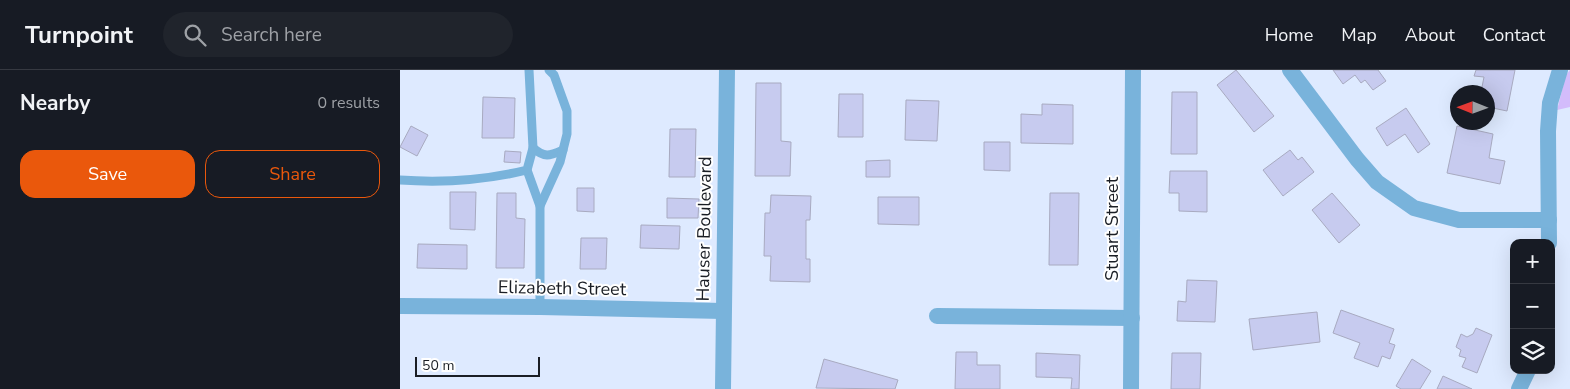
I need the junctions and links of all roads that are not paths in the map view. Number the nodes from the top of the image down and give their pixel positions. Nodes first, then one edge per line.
1 (529, 70) edge
2 (549, 70) edge
3 (727, 70) edge
4 (1133, 70) edge
5 (1290, 70) edge
6 (1560, 70) edge
7 (533, 148) junction
8 (563, 150) junction
9 (527, 170) junction
10 (400, 180) edge
11 (540, 206) junction
12 (1549, 220) junction
13 (1548, 239) edge
14 (400, 306) edge
15 (540, 307) junction
16 (723, 311) junction
17 (936, 316) dead end
18 (1132, 318) junction
19 (1526, 374) edge
20 (723, 389) edge
21 (1131, 389) edge
22 (1519, 389) edge

1 - 7 lane
2 - 8 lane
3 - 16 street, Hauser Boulevard
4 - 18 street, Stuart Street
5 - 12 street
6 - 12 street
7 - 8 lane
7 - 9 lane
8 - 11 lane
9 - 10 lane
9 - 11 lane
11 - 15 lane
12 - 13 street
14 - 15 street, Elizabeth Street
15 - 16 street, Elizabeth Street
16 - 20 street, Hauser Boulevard
17 - 18 street
18 - 21 street, Stuart Street
19 - 22 street

